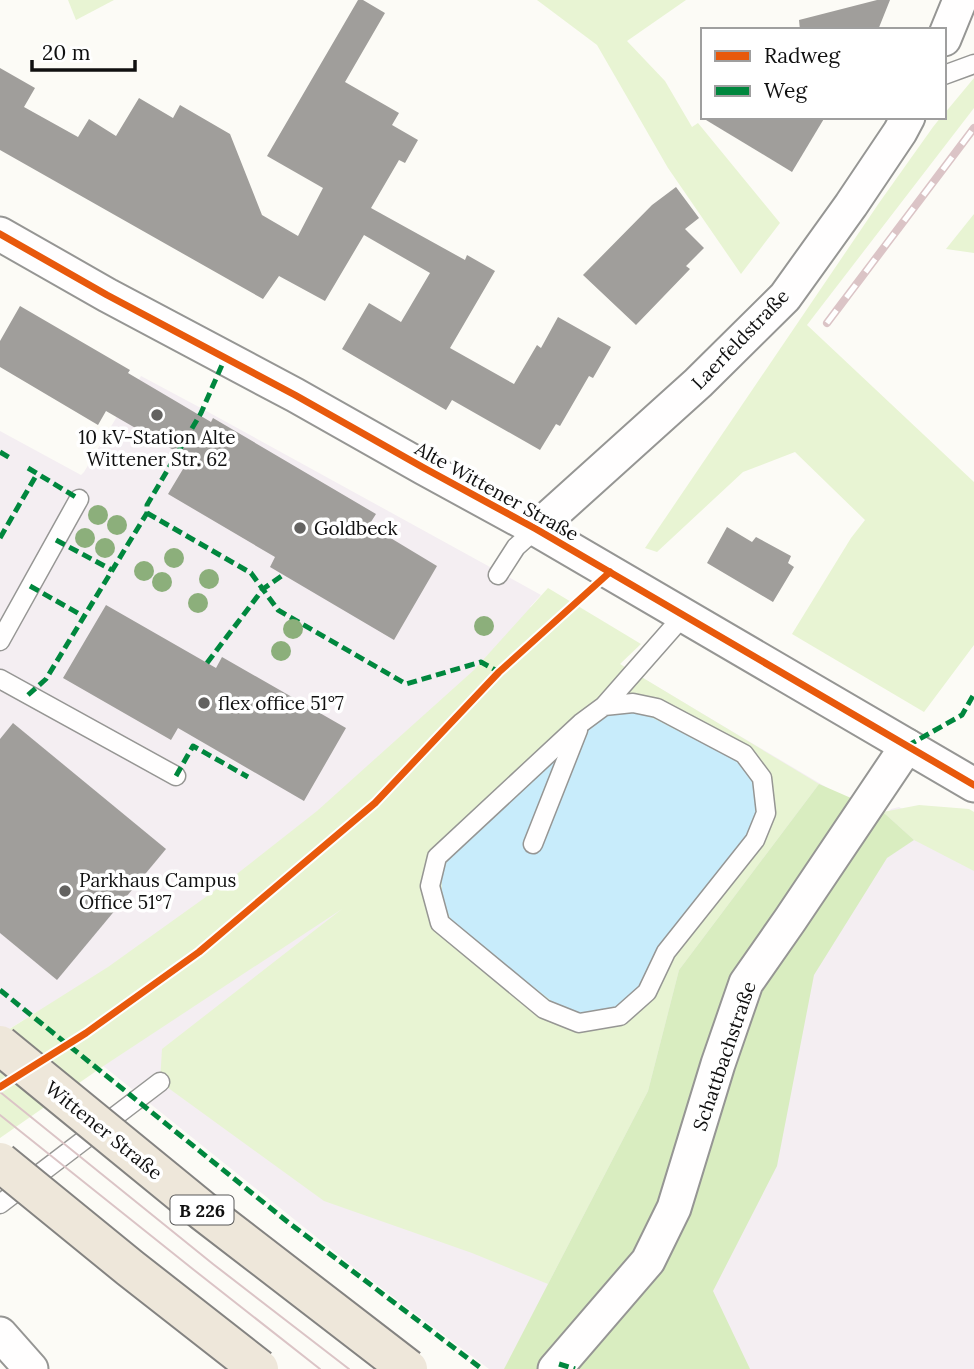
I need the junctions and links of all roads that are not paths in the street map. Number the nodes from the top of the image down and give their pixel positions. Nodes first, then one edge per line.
1 (960, 0) edge
2 (946, 34) edge
3 (974, 64) edge
4 (946, 74) edge
5 (907, 119) edge
6 (3, 243) edge
7 (79, 499) dead end
8 (537, 529) junction
9 (498, 575) dead end
10 (684, 615) junction
11 (0, 641) edge
12 (0, 679) edge
13 (604, 706) junction
14 (581, 723) junction
15 (907, 746) junction
16 (176, 776) dead end
17 (974, 785) edge
18 (533, 844) dead end
19 (0, 1045) edge
20 (160, 1082) dead end
21 (0, 1162) edge
22 (0, 1204) edge
23 (0, 1334) edge
24 (32, 1369) edge
25 (259, 1369) edge
26 (408, 1369) edge
27 (555, 1369) edge

1 - 2 street
3 - 4 lane
5 - 8 street, Laerfeldstraße
6 - 8 street, Alte Wittener Straße
7 - 11 lane
8 - 9 lane
8 - 10 street, Alte Wittener Straße
10 - 13 lane
10 - 15 street, Alte Wittener Straße
12 - 16 lane
13 - 14 lane
13 - 14 lane
14 - 18 lane
15 - 17 street, Alte Wittener Straße
15 - 27 street, Schattbachstraße
19 - 26 main road, Wittener Straße / B 226, bridge
20 - 22 lane
21 - 25 main road, bridge
23 - 24 street

